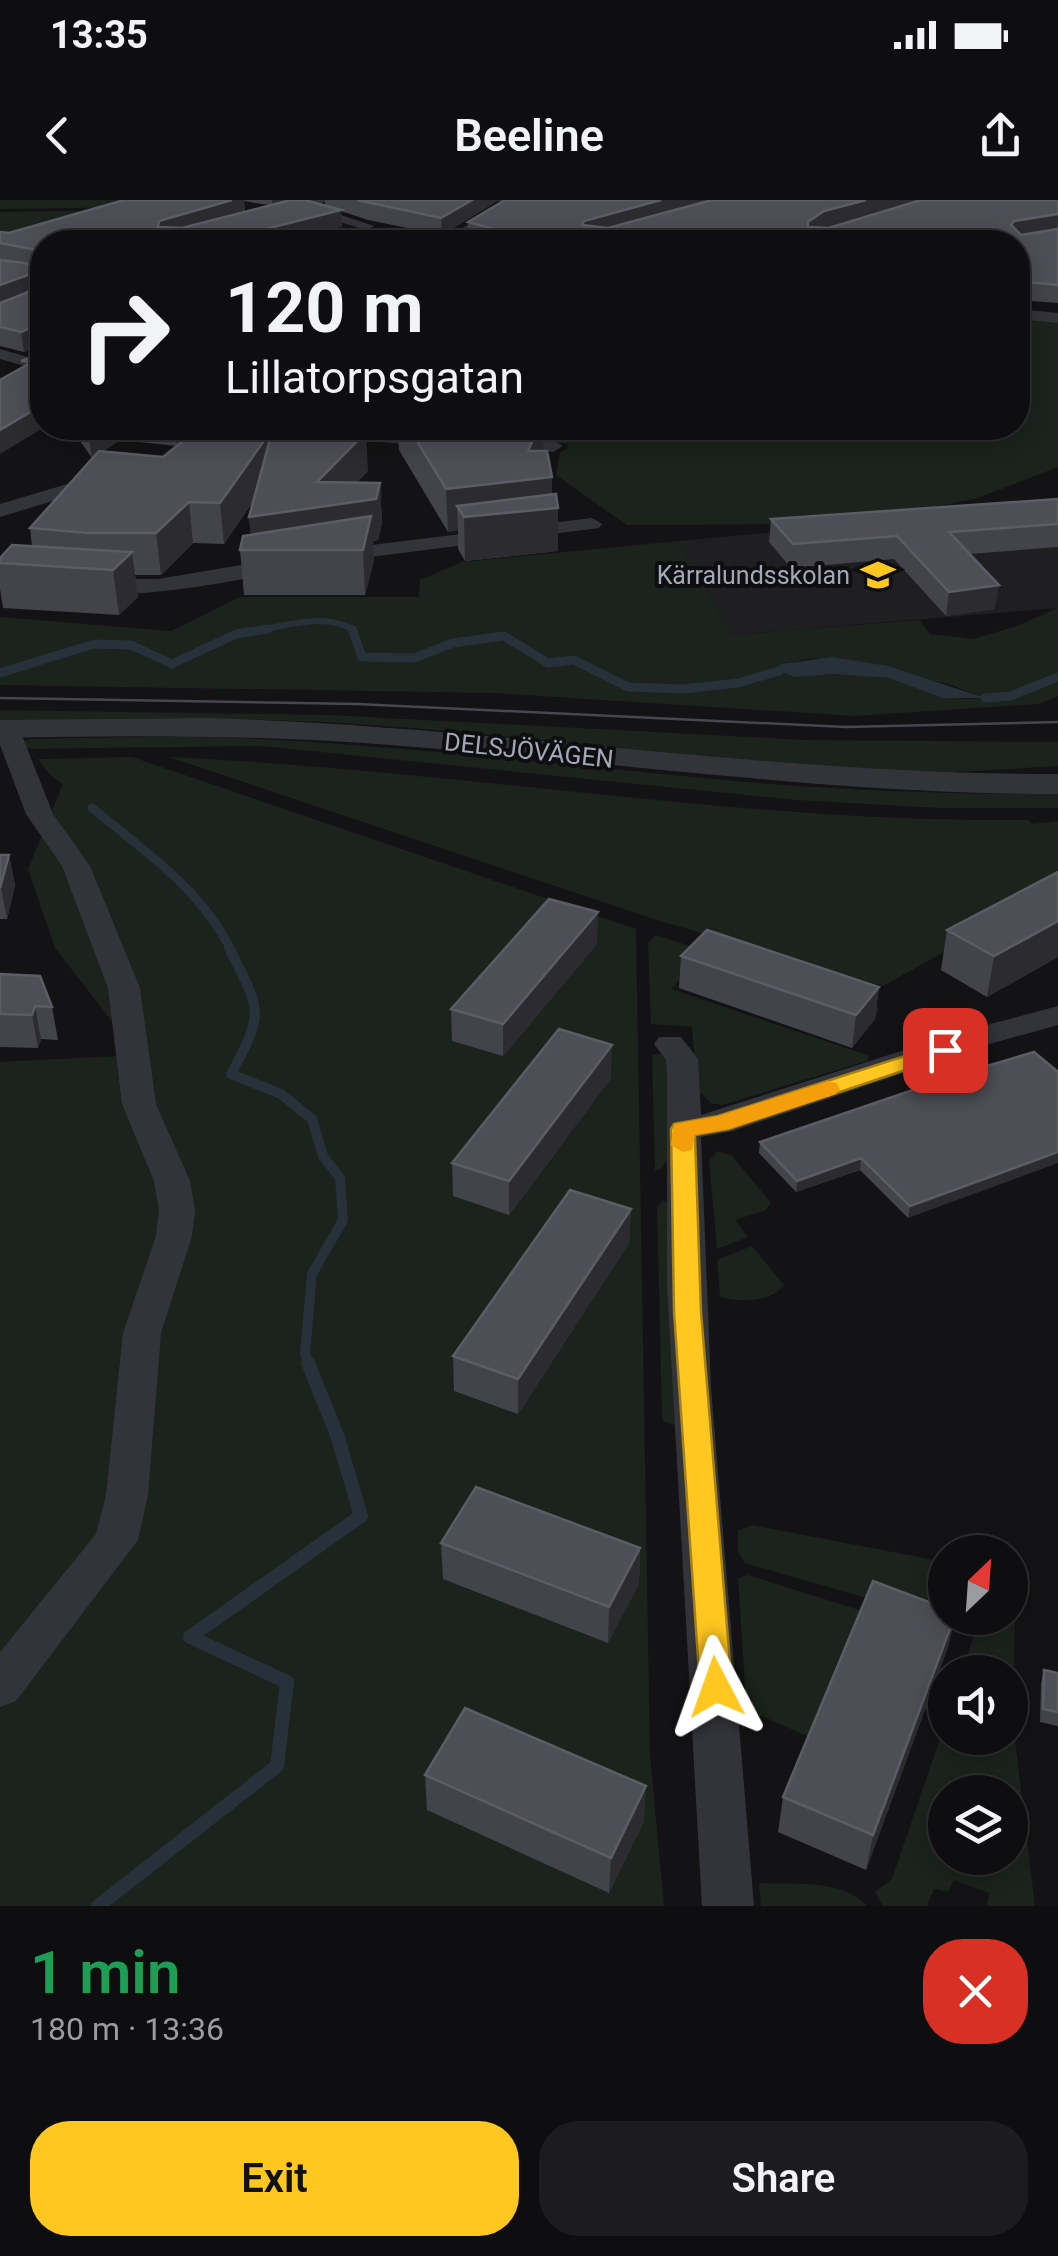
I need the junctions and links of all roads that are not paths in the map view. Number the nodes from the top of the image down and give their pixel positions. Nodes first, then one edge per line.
1 (322, 200) edge
2 (540, 200) edge
3 (298, 206) junction
4 (264, 212) edge
5 (367, 226) edge
6 (468, 230) edge
7 (1030, 315) edge
8 (1058, 318) edge
9 (0, 354) edge
10 (30, 363) edge
11 (400, 440) edge
12 (554, 446) dead end
13 (128, 472) edge
14 (0, 511) edge
15 (592, 524) dead end
16 (72, 585) edge
17 (3, 729) edge
18 (1058, 784) edge
19 (1058, 1015) edge
20 (670, 1044) dead end
21 (683, 1129) junction
22 (0, 1687) edge
23 (728, 1906) edge

1 - 3 street
2 - 6 street
3 - 4 street
3 - 5 street
7 - 8 street
9 - 10 street
11 - 12 street
13 - 14 street
15 - 16 street
17 - 18 street, DELSJÖVÄGEN
17 - 22 street
19 - 21 street
20 - 21 street
21 - 23 street

